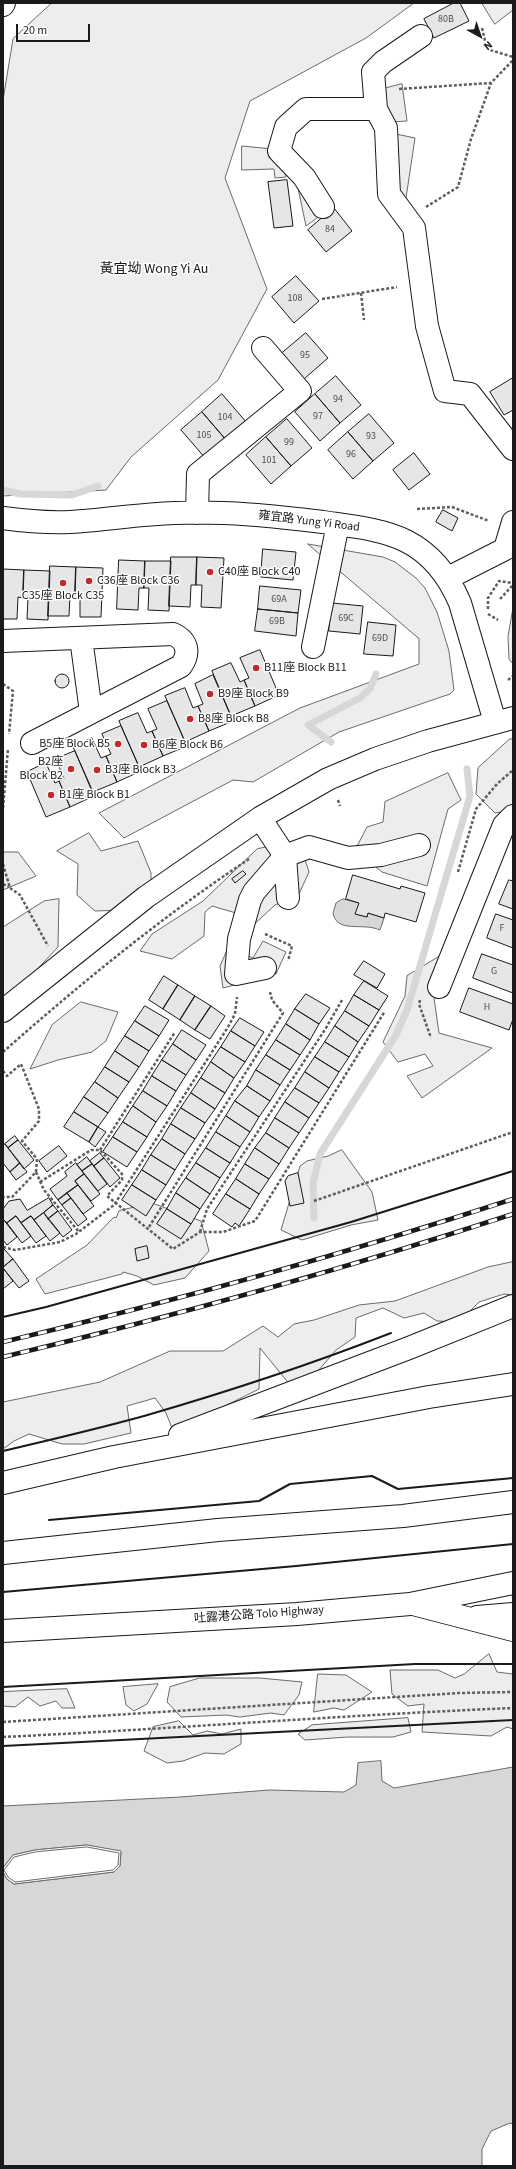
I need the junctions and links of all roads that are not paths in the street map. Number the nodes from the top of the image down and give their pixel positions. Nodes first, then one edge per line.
1 (421, 36) dead end
2 (375, 100) junction
3 (323, 207) dead end
4 (263, 348) dead end
5 (513, 449) edge
6 (197, 513) junction
7 (3, 518) edge
8 (338, 524) junction
9 (510, 539) edge
10 (448, 578) junction
11 (81, 638) junction
12 (3, 641) edge
13 (313, 647) dead end
14 (91, 712) junction
15 (504, 720) edge
16 (32, 743) dead end
17 (513, 816) edge
18 (260, 818) junction
19 (419, 845) dead end
20 (285, 856) junction
21 (288, 898) dead end
22 (265, 968) dead end
23 (439, 987) dead end
24 (3, 1011) edge
25 (513, 1306) edge
26 (513, 1384) edge
27 (114, 1457) junction
28 (3, 1483) edge
29 (513, 1502) edge
30 (3, 1553) edge
31 (513, 1583) edge
32 (410, 1604) junction
33 (513, 1614) edge
34 (460, 1618) junction
35 (513, 1630) edge
36 (3, 1631) edge

1 - 2 main road
2 - 3 main road
2 - 5 main road
4 - 6 main road
6 - 7 main road, 雍宜路 Yung Yi Road
6 - 8 main road, 雍宜路 Yung Yi Road
8 - 10 main road, 雍宜路 Yung Yi Road
8 - 13 main road
9 - 10 main road
10 - 15 main road, 雍宜路 Yung Yi Road
11 - 12 main road
11 - 14 main road
11 - 14 main road
14 - 16 main road
15 - 18 main road
17 - 23 main road
18 - 20 main road
18 - 24 main road
19 - 20 main road
20 - 21 main road
20 - 22 main road
25 - 27 main road
26 - 27 main road
27 - 28 main road
29 - 30 main road
31 - 32 main road, 吐露港公路 Tolo Highway
32 - 34 main road
32 - 36 main road, 吐露港公路 Tolo Highway
33 - 34 main road
34 - 35 main road

